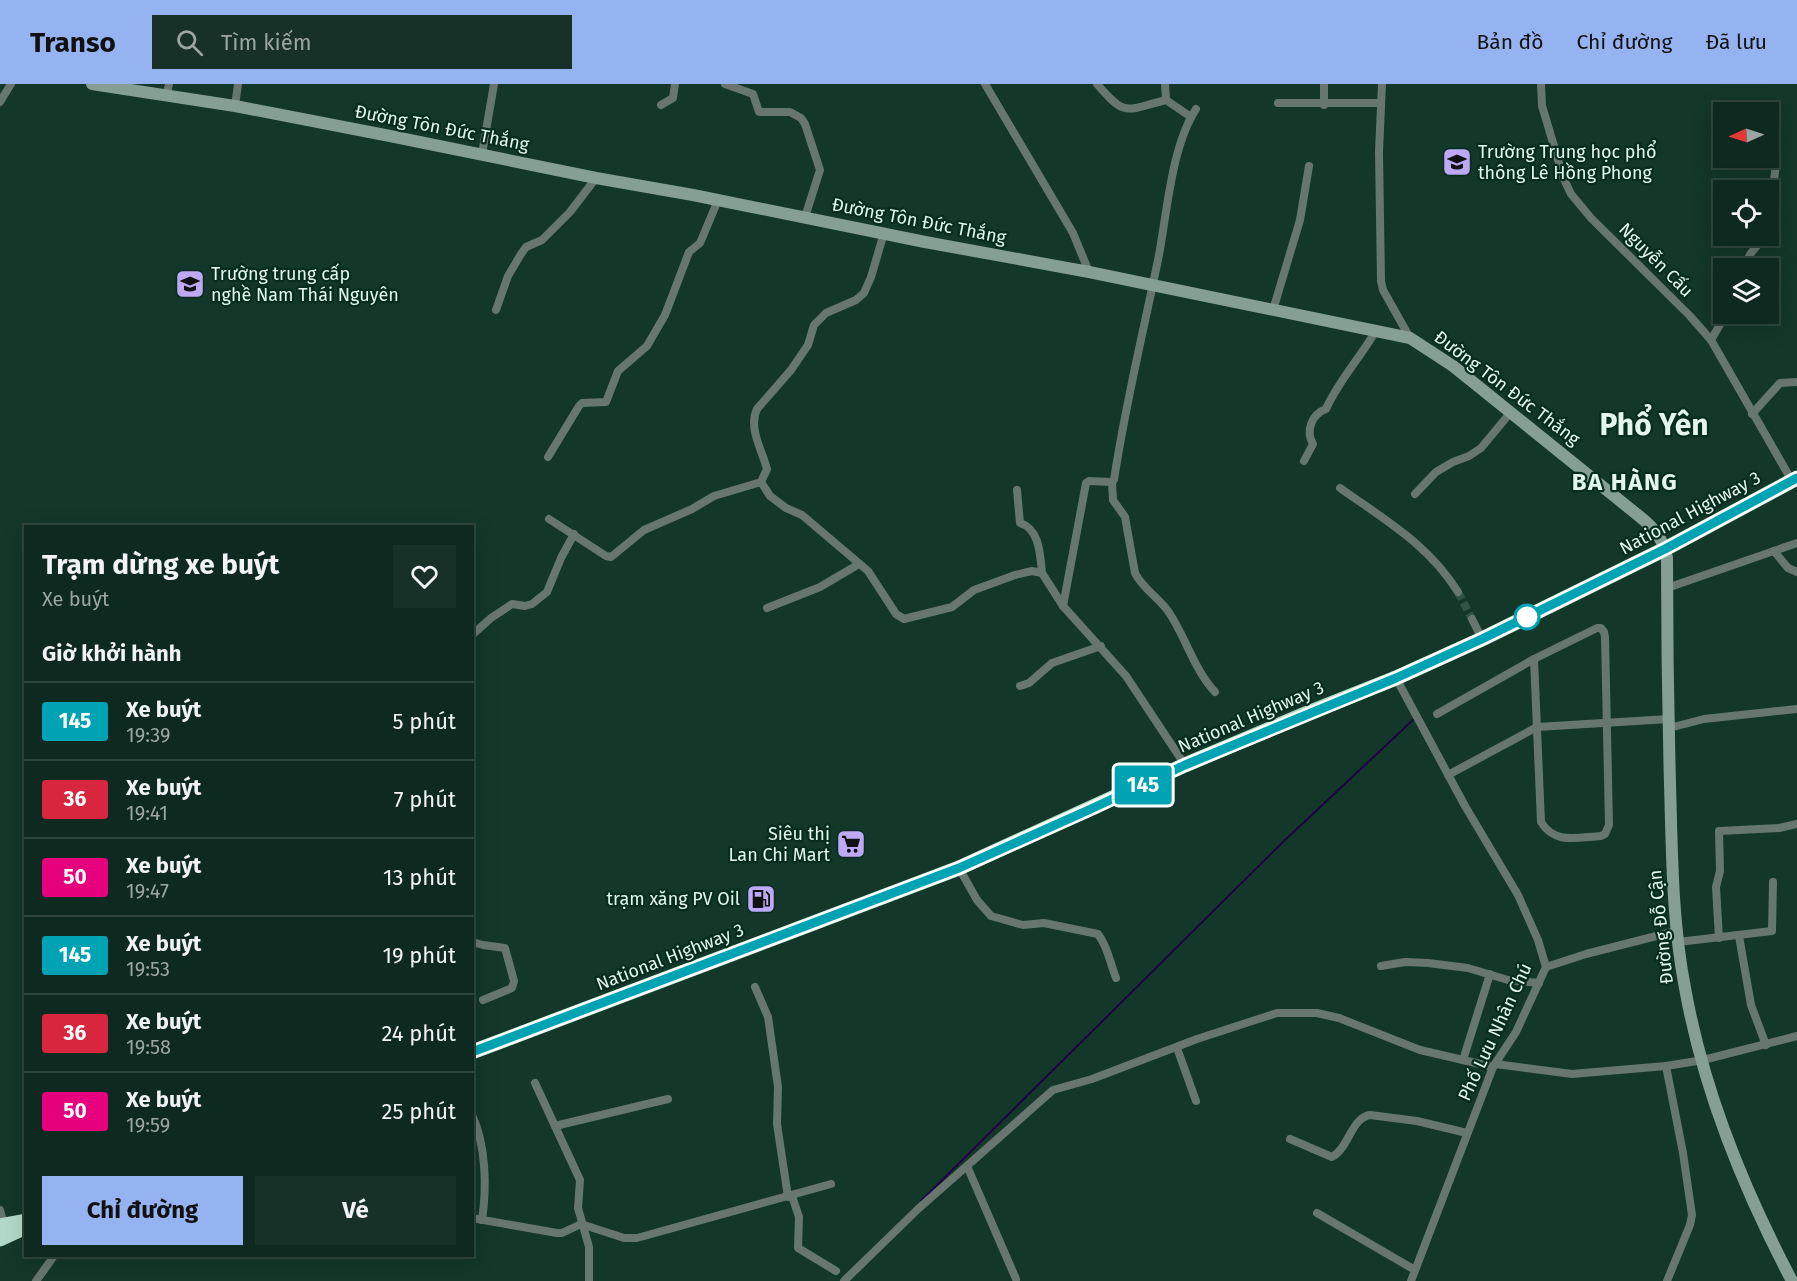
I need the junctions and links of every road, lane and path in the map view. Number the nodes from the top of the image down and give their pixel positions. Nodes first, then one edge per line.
1 (11, 84) edge
2 (92, 84) edge
3 (169, 84) edge
4 (238, 84) edge
5 (494, 84) edge
6 (675, 84) edge
7 (725, 84) edge
8 (985, 84) edge
9 (1097, 84) edge
10 (1166, 84) edge
11 (1324, 84) edge
12 (1382, 84) edge
13 (1542, 84) edge
14 (166, 97) junction
15 (1166, 100) junction
16 (0, 102) edge
17 (1278, 103) dead end
18 (1381, 103) junction
19 (661, 105) dead end
20 (1324, 105) junction
21 (235, 106) junction
22 (482, 154) junction
23 (1309, 166) dead end
24 (596, 178) junction
25 (718, 200) junction
26 (805, 217) junction
27 (884, 233) junction
28 (1757, 246) edge
29 (1748, 258) edge
30 (1089, 272) junction
31 (1152, 286) junction
32 (496, 310) dead end
33 (1273, 310) junction
34 (1720, 324) edge
35 (1375, 332) junction
36 (1410, 338) junction
37 (1711, 340) junction
38 (1797, 382) edge
39 (1511, 412) junction
40 (1752, 414) junction
41 (548, 457) dead end
42 (1304, 461) dead end
43 (1794, 480) edge
44 (761, 482) junction
45 (1112, 482) junction
46 (1340, 488) dead end
47 (1017, 490) dead end
48 (1414, 494) dead end
49 (549, 519) dead end
50 (574, 534) junction
51 (1797, 543) edge
52 (1665, 549) junction
53 (1774, 551) junction
54 (859, 564) junction
55 (1797, 572) edge
56 (1042, 573) junction
57 (1667, 588) junction
58 (1458, 592) tunnel mouth
59 (1063, 606) junction
60 (767, 608) dead end
61 (1472, 619) tunnel mouth
62 (474, 633) edge
63 (1482, 639) junction
64 (1101, 646) junction
65 (1534, 659) junction
66 (1396, 678) junction
67 (1020, 686) dead end
68 (1215, 692) dead end
69 (1797, 710) edge
70 (1437, 714) dead end
71 (1606, 722) junction
72 (1669, 724) junction
73 (1537, 727) junction
74 (1185, 765) junction
75 (1448, 775) junction
76 (1797, 825) edge
77 (959, 868) junction
78 (1773, 882) dead end
79 (1739, 936) junction
80 (1677, 937) junction
81 (1719, 938) junction
82 (474, 943) edge
83 (1381, 966) dead end
84 (1546, 967) junction
85 (1490, 974) junction
86 (1116, 978) dead end
87 (1539, 983) junction
88 (755, 987) dead end
89 (483, 1000) dead end
90 (1797, 1036) edge
91 (1766, 1045) junction
92 (1177, 1048) junction
93 (474, 1051) edge
94 (1463, 1060) junction
95 (1703, 1060) junction
96 (1494, 1065) junction
97 (1666, 1066) junction
98 (535, 1083) dead end
99 (668, 1099) dead end
100 (1196, 1101) dead end
101 (474, 1121) edge
102 (555, 1126) junction
103 (1467, 1133) junction
104 (1290, 1139) dead end
105 (967, 1166) junction
106 (831, 1184) dead end
107 (790, 1196) junction
108 (1317, 1213) dead end
109 (474, 1218) edge
110 (482, 1220) junction
111 (24, 1221) edge
112 (581, 1224) junction
113 (1, 1225) edge
114 (24, 1227) edge
115 (53, 1257) edge
116 (1415, 1270) junction
117 (836, 1271) dead end
118 (1016, 1279) dead end
119 (36, 1281) edge
120 (589, 1281) edge
121 (844, 1281) edge
122 (1411, 1281) edge
123 (1666, 1281) edge
124 (1792, 1281) edge

1 - 16 street
2 - 14 main road, Đường Tôn Đức Thắng
3 - 14 street
4 - 21 street
5 - 22 street
6 - 19 street
7 - 26 street
8 - 30 street
9 - 15 street
10 - 15 street
11 - 20 street
12 - 18 street
13 - 37 street, Nguyễn Cấu
14 - 21 main road, Đường Tôn Đức Thắng
15 - 31 street
17 - 20 street
18 - 20 street
18 - 36 street
21 - 22 main road, Đường Tôn Đức Thắng
22 - 24 main road, Đường Tôn Đức Thắng
23 - 33 street
24 - 25 main road, Đường Tôn Đức Thắng
24 - 32 street
25 - 26 main road, Đường Tôn Đức Thắng
25 - 41 street
26 - 27 main road, Đường Tôn Đức Thắng
27 - 30 main road, Đường Tôn Đức Thắng
27 - 44 street
28 - 29 street
30 - 31 main road, Đường Tôn Đức Thắng
31 - 33 main road, Đường Tôn Đức Thắng
31 - 45 street
33 - 35 main road, Đường Tôn Đức Thắng
34 - 37 street
35 - 36 main road, Đường Tôn Đức Thắng
35 - 42 street
36 - 39 main road, Đường Tôn Đức Thắng
37 - 40 street, Nguyễn Cấu
38 - 40 street
39 - 48 street
39 - 52 main road, Đường Tôn Đức Thắng
40 - 43 street, Nguyễn Cấu
43 - 52 highway, National Highway 3
44 - 50 street
44 - 54 street
45 - 59 street
45 - 68 street
46 - 58 street
47 - 56 street
49 - 50 street
50 - 62 street
51 - 53 street
52 - 57 main road, Đường Đỗ Cận
52 - 63 highway, National Highway 3
53 - 55 street
53 - 57 street
54 - 56 street
54 - 60 street
56 - 59 street
57 - 72 main road, Đường Đỗ Cận
59 - 64 street
61 - 63 street
63 - 66 highway, National Highway 3
64 - 67 street
64 - 74 street
65 - 70 street
65 - 71 street
65 - 73 street
66 - 74 highway, National Highway 3
66 - 75 street, Phố Lưu Nhân Chú
69 - 72 street
71 - 72 street
71 - 73 street
71 - 73 street
72 - 80 main road, Đường Đỗ Cận
73 - 75 street
74 - 77 highway, National Highway 3
75 - 84 street, Phố Lưu Nhân Chú
76 - 81 street
77 - 86 street
77 - 93 highway, National Highway 3
78 - 79 street
79 - 81 street
79 - 91 street
80 - 81 street
80 - 84 street
80 - 95 main road, Đường Đỗ Cận
82 - 89 street
83 - 85 street
84 - 87 street, Phố Lưu Nhân Chú
85 - 87 street
85 - 94 street
87 - 96 street, Phố Lưu Nhân Chú
88 - 107 street
90 - 91 street
91 - 95 street
92 - 94 street
92 - 100 street
92 - 105 street
94 - 96 street
95 - 97 street
95 - 124 main road, Đường Đỗ Cận
96 - 97 street
96 - 103 street, Phố Lưu Nhân Chú
97 - 123 street
98 - 102 street
99 - 102 street
101 - 110 street
102 - 112 street
103 - 104 street
103 - 116 street, Phố Lưu Nhân Chú
105 - 118 street
105 - 121 street
106 - 107 street
107 - 112 street
107 - 117 street
108 - 116 street
109 - 110 street
110 - 112 street
111 - 113 highway
112 - 120 street
113 - 114 highway
115 - 119 street
116 - 122 street, Phố Lưu Nhân Chú

